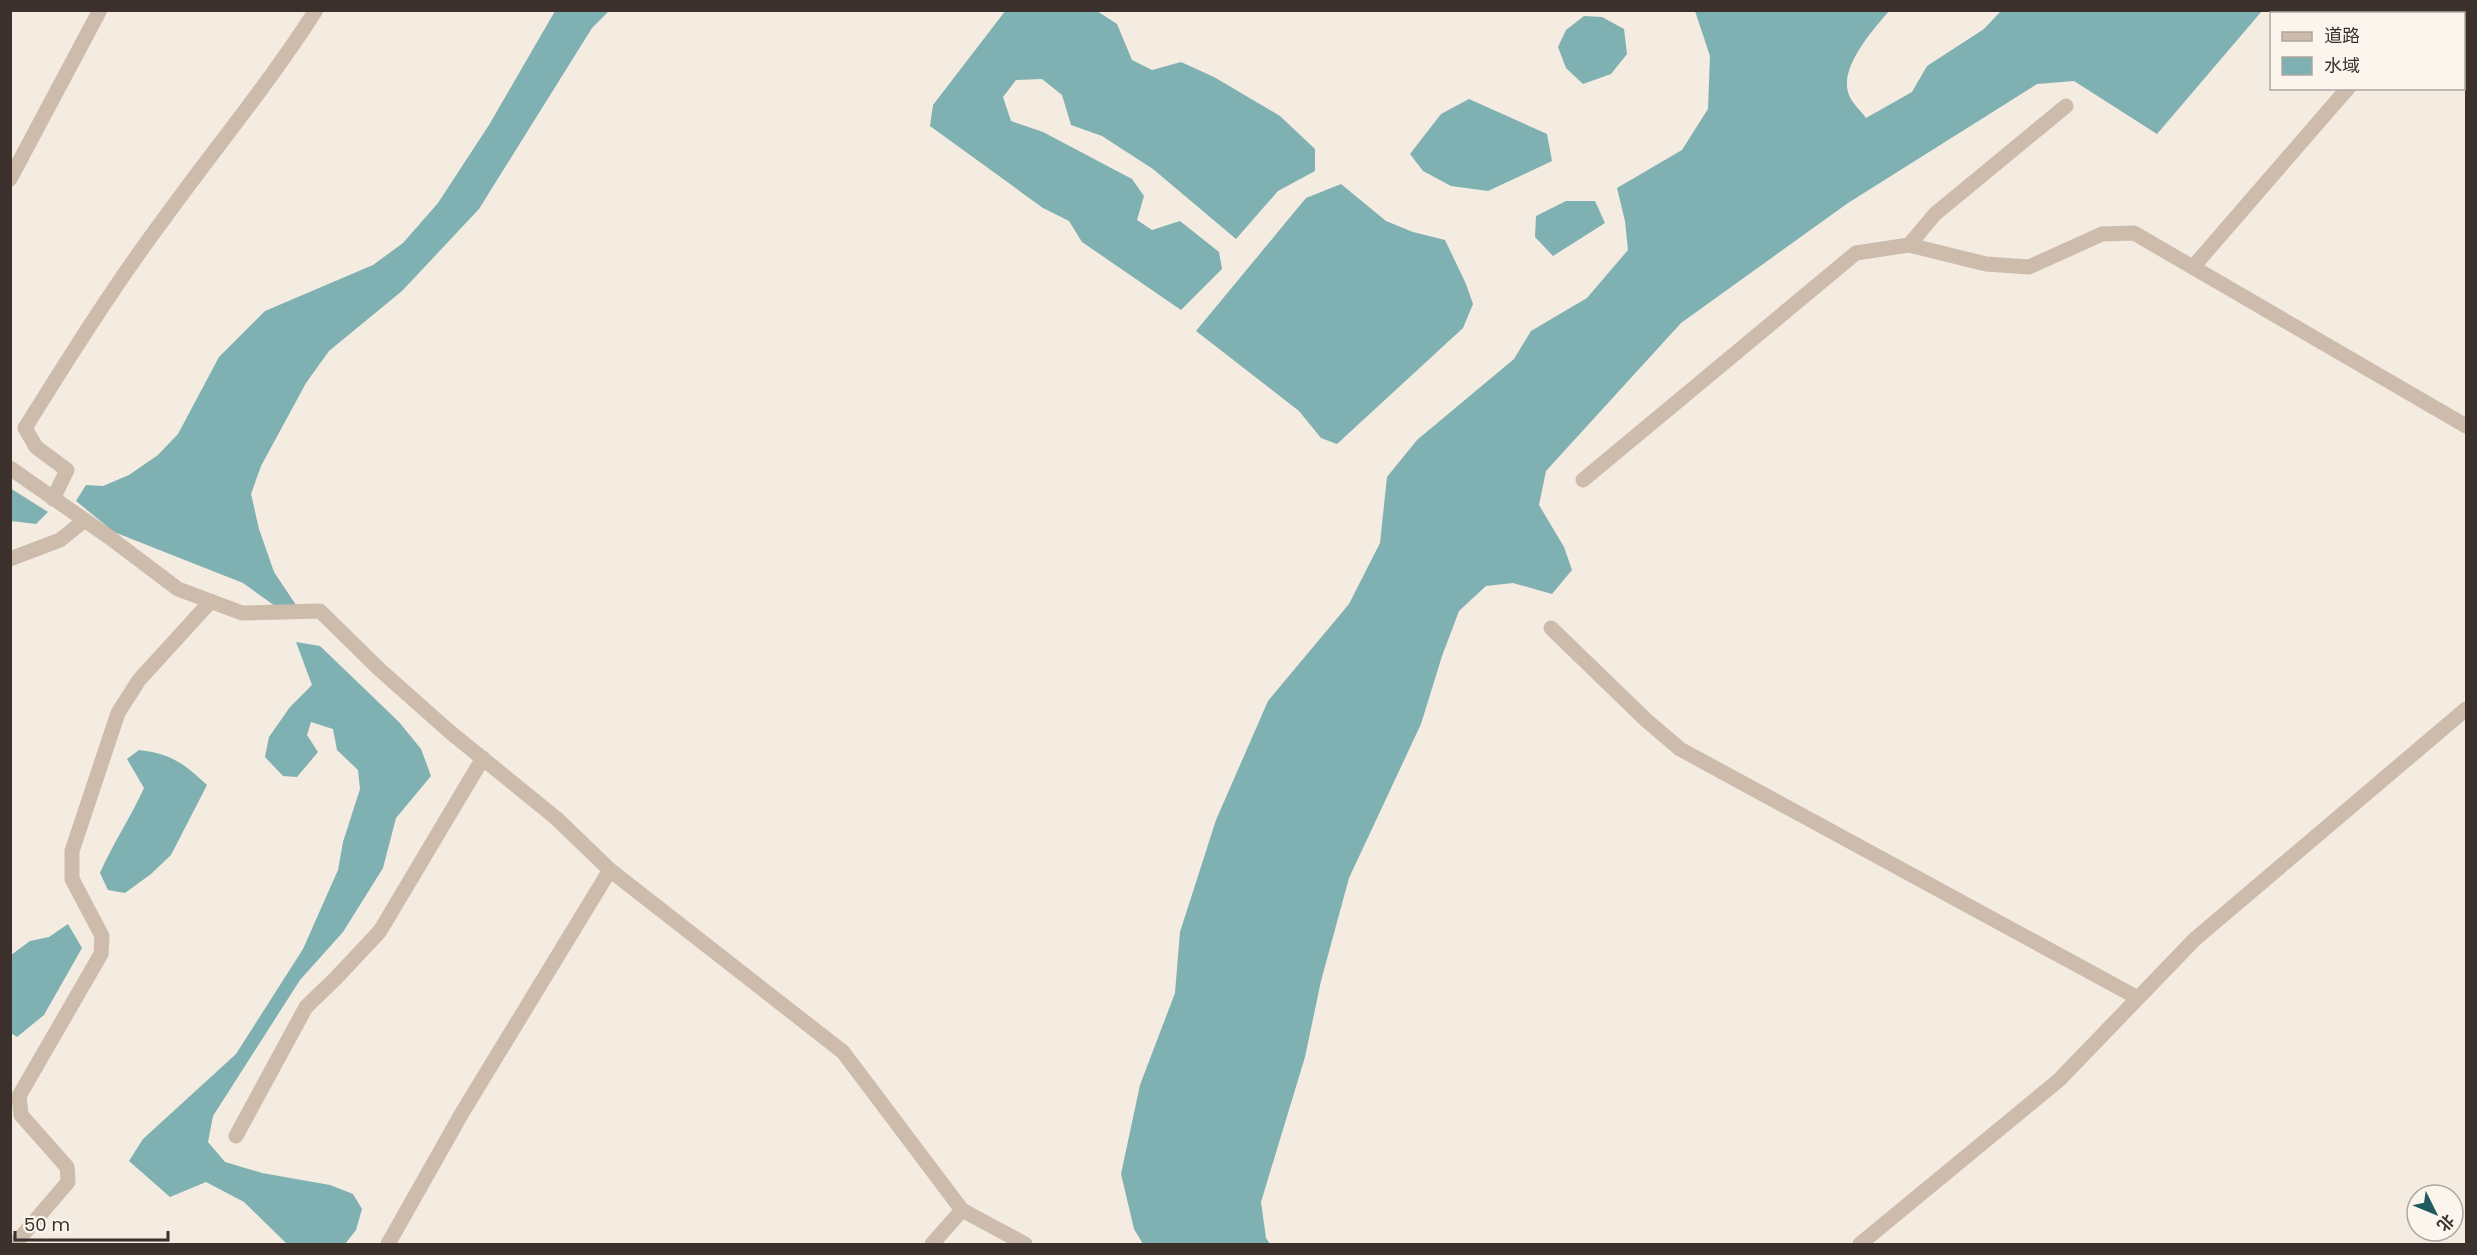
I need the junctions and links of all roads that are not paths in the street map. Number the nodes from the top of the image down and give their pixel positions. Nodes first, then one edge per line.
1 (100, 10) edge
2 (316, 10) edge
3 (2346, 90) edge
4 (2066, 106) dead end
5 (10, 179) edge
6 (1909, 245) junction
7 (2193, 267) junction
8 (2466, 426) edge
9 (10, 468) edge
10 (1583, 480) dead end
11 (53, 499) junction
12 (85, 520) junction
13 (10, 559) edge
14 (211, 601) junction
15 (1551, 628) dead end
16 (2466, 709) edge
17 (483, 758) junction
18 (610, 870) junction
19 (2138, 998) junction
20 (236, 1136) dead end
21 (962, 1210) junction
22 (15, 1245) edge
23 (388, 1245) edge
24 (932, 1245) edge
25 (1025, 1245) edge
26 (1860, 1245) edge

1 - 5 street
2 - 11 street
3 - 7 street
4 - 6 street
6 - 7 street
6 - 10 street
7 - 8 street
9 - 11 street
11 - 12 street
12 - 13 street
12 - 14 street
14 - 17 street
14 - 22 street
15 - 19 street
16 - 19 street
17 - 18 street
17 - 20 street
18 - 21 street
18 - 23 street
19 - 26 street
21 - 24 street
21 - 25 street

